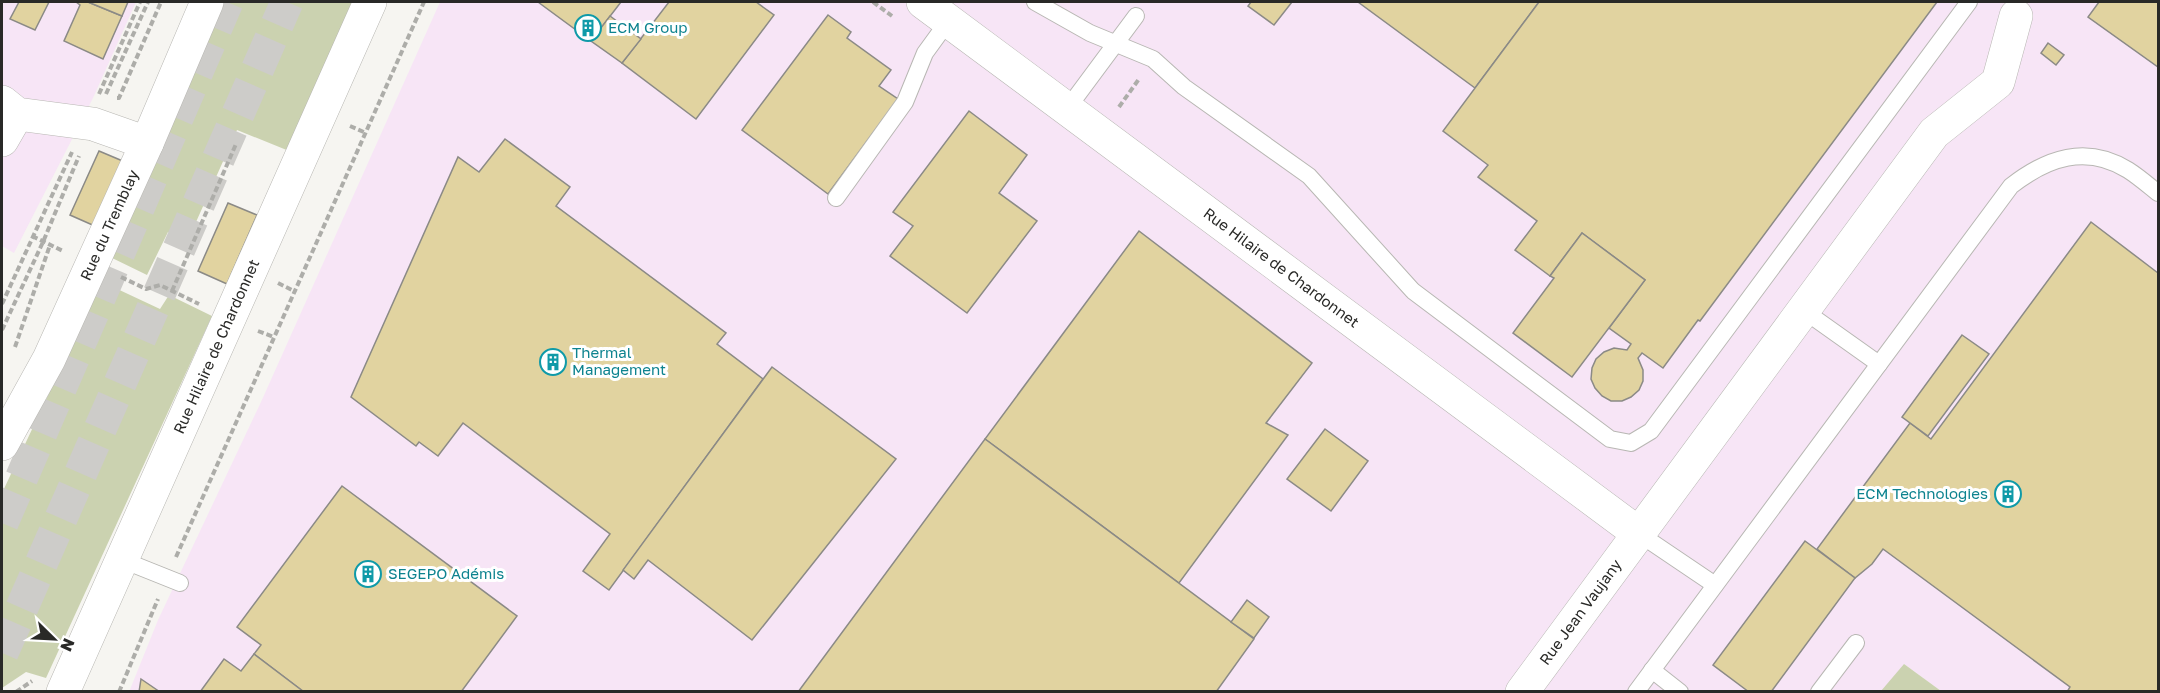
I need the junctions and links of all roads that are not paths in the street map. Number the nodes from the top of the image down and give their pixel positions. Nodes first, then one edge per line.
1 (207, 2) edge
2 (370, 2) edge
3 (1035, 2) edge
4 (1969, 2) edge
5 (1136, 16) dead end
6 (2016, 16) dead end
7 (934, 22) edge
8 (1117, 45) junction
9 (1067, 109) junction
10 (7, 119) edge
11 (147, 143) junction
12 (2158, 193) edge
13 (836, 198) dead end
14 (1803, 310) junction
15 (1879, 364) junction
16 (2, 444) edge
17 (1638, 533) junction
18 (120, 559) junction
19 (173, 580) road end
20 (1715, 585) junction
21 (1856, 643) dead end
22 (1652, 670) junction
23 (63, 692) edge
24 (1522, 692) edge
25 (1636, 692) edge
26 (1680, 692) edge
27 (1819, 692) edge

1 - 11 street, Rue du Tremblay
2 - 18 street, Rue Hilaire de Chardonnet
3 - 8 lane
4 - 8 lane
5 - 8 lane
6 - 14 street, Rue Jean Vaujany
7 - 9 street, Rue Hilaire de Chardonnet
7 - 13 lane
8 - 9 lane
9 - 17 street, Rue Hilaire de Chardonnet
10 - 11 street
11 - 16 street, Rue du Tremblay
12 - 15 lane
14 - 15 lane
14 - 17 street, Rue Jean Vaujany
15 - 20 lane
17 - 20 lane
17 - 24 street, Rue Jean Vaujany
18 - 19 lane
18 - 23 street, Rue Hilaire de Chardonnet
20 - 22 lane
21 - 27 lane
22 - 25 lane
22 - 26 lane

